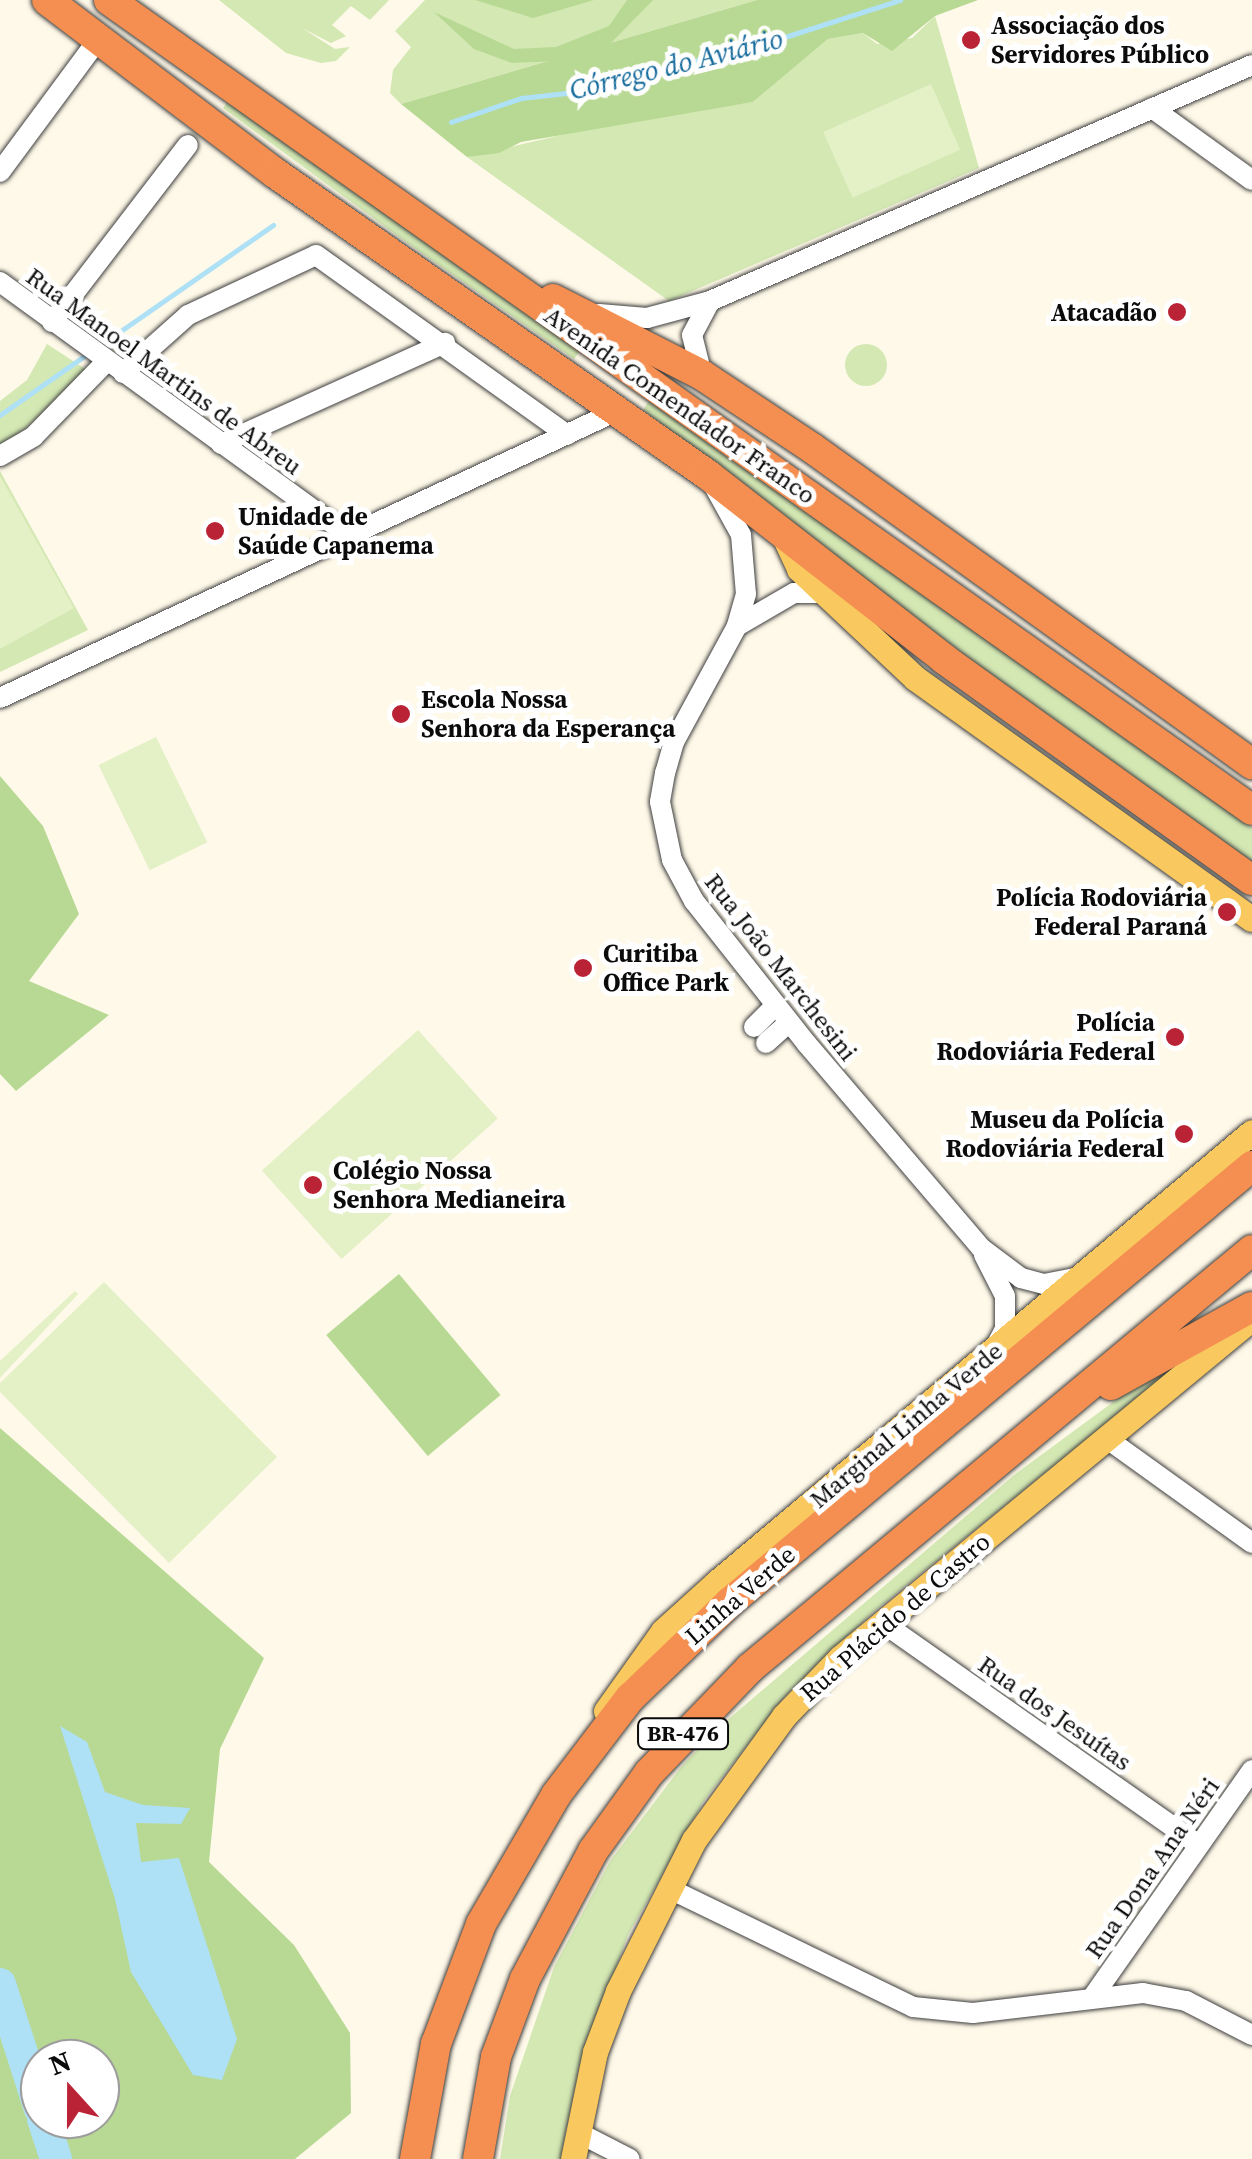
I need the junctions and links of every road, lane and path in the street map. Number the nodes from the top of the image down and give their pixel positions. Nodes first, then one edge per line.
1 (46, 0) edge
2 (109, 0) edge
3 (99, 38) junction
4 (1252, 65) edge
5 (1152, 108) junction
6 (188, 146) dead end
7 (0, 172) edge
8 (1252, 180) edge
9 (494, 274) junction
10 (0, 282) edge
11 (710, 300) junction
12 (582, 312) junction
13 (58, 326) junction
14 (444, 343) junction
15 (110, 364) junction
16 (702, 374) junction
17 (618, 412) junction
18 (788, 434) junction
19 (567, 435) junction
20 (221, 444) junction
21 (0, 456) edge
22 (708, 476) junction
23 (781, 529) junction
24 (348, 535) junction
25 (896, 558) junction
26 (821, 592) junction
27 (866, 597) junction
28 (738, 626) junction
29 (0, 698) edge
30 (1252, 764) edge
31 (1252, 810) edge
32 (1252, 880) edge
33 (1252, 919) edge
34 (776, 1004) junction
35 (790, 1022) junction
36 (1252, 1132) edge
37 (1252, 1166) edge
38 (981, 1248) junction
39 (1252, 1250) edge
40 (1084, 1277) junction
41 (1252, 1307) edge
42 (1252, 1318) edge
43 (991, 1354) junction
44 (1047, 1420) junction
45 (1106, 1438) junction
46 (1252, 1543) edge
47 (882, 1623) junction
48 (1252, 1770) edge
49 (556, 1795) junction
50 (1199, 1845) junction
51 (668, 1888) junction
52 (1094, 1995) junction
53 (1252, 2035) edge
54 (577, 2132) junction
55 (415, 2159) edge
56 (478, 2159) edge
57 (574, 2159) edge
58 (630, 2159) edge

1 - 3 highway, Avenida Comendador Franco
2 - 9 highway, Avenida Comendador Franco
3 - 7 street
3 - 17 highway, Avenida Comendador Franco
4 - 5 street
5 - 8 street
5 - 11 street
6 - 13 street
9 - 12 highway
9 - 25 highway, Avenida Comendador Franco
10 - 13 street, Rua Manoel Martins de Abreu
11 - 12 street
11 - 16 street
12 - 16 highway
13 - 15 street, Rua Manoel Martins de Abreu
14 - 15 street
14 - 19 street
14 - 20 street
15 - 20 street, Rua Manoel Martins de Abreu
15 - 21 street
16 - 18 highway
17 - 19 street
17 - 22 highway, Avenida Comendador Franco
18 - 25 highway
18 - 30 highway
19 - 24 street
20 - 24 street, Rua Manoel Martins de Abreu
22 - 23 highway, Avenida Comendador Franco
22 - 28 street, Rua João Marchesini
23 - 26 main road, Avenida Comendador Franco
23 - 27 highway, Avenida Comendador Franco
24 - 29 street
25 - 31 highway, Avenida Comendador Franco
26 - 27 street
26 - 28 street
26 - 33 main road, Avenida Comendador Franco
27 - 32 highway, Avenida Comendador Franco
28 - 34 street, Rua João Marchesini
34 - 35 street, Rua João Marchesini
34 - 35 street
35 - 38 street, Rua João Marchesini
36 - 40 main road, Marginal Linha Verde
37 - 49 highway, Linha Verde / BR-476
38 - 40 street, Rua João Marchesini
38 - 43 street, Rua João Marchesini
39 - 44 highway, BR-476
40 - 43 main road, Marginal Linha Verde
41 - 44 highway
42 - 45 main road, Rua Plácido de Castro
43 - 49 main road, Marginal Linha Verde
44 - 56 highway, BR-476
45 - 46 street
45 - 47 main road, Rua Plácido de Castro
47 - 50 street, Rua dos Jesuítas
47 - 51 main road, Rua Plácido de Castro
48 - 50 street, Rua Dona Ana Néri
49 - 55 highway, Linha Verde / BR-476
50 - 52 street, Rua Dona Ana Néri
51 - 52 street
51 - 54 main road, Rua Plácido de Castro
52 - 53 street
54 - 57 main road, Rua Plácido de Castro
54 - 58 street

